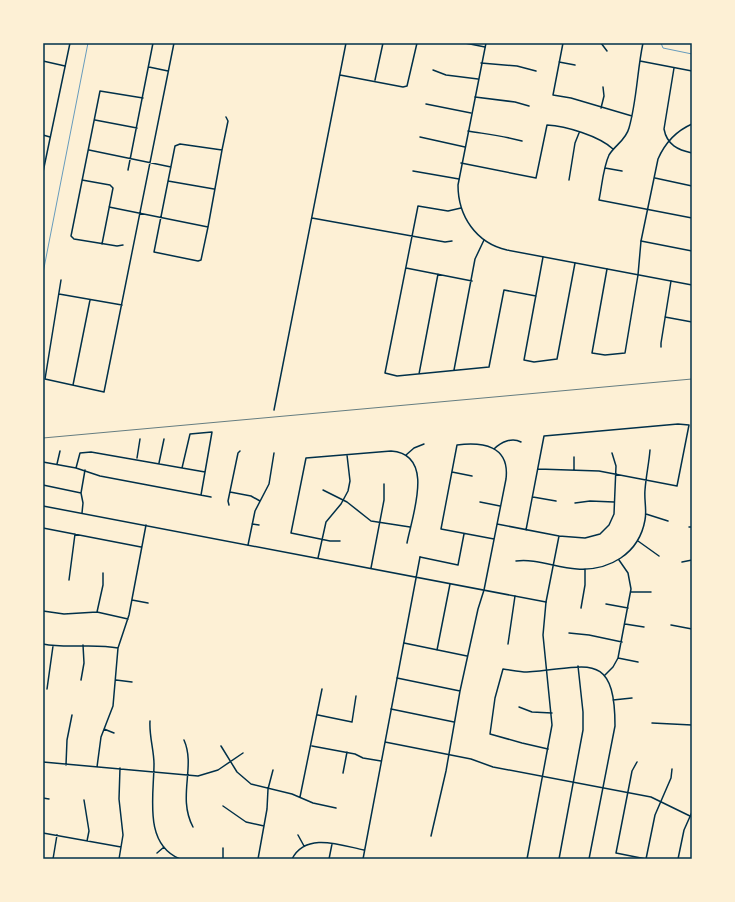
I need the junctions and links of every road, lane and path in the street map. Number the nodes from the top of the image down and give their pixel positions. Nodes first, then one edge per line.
1 (70, 43) edge
2 (153, 43) edge
3 (174, 43) edge
4 (346, 43) edge
5 (383, 43) edge
6 (416, 43) edge
7 (465, 43) edge
8 (486, 43) edge
9 (564, 43) edge
10 (601, 43) edge
11 (643, 43) edge
12 (485, 47) junction
13 (606, 51) dead end
14 (640, 61) junction
15 (43, 62) edge
16 (559, 62) junction
17 (481, 64) junction
18 (575, 65) dead end
19 (65, 66) junction
20 (149, 67) junction
21 (674, 68) junction
22 (433, 70) dead end
23 (168, 71) junction
24 (536, 71) dead end
25 (692, 71) edge
26 (340, 75) junction
27 (478, 79) junction
28 (375, 81) junction
29 (603, 87) dead end
30 (475, 97) junction
31 (143, 98) junction
32 (426, 104) dead end
33 (529, 106) dead end
34 (601, 108) junction
35 (472, 113) junction
36 (632, 116) junction
37 (226, 117) dead end
38 (94, 120) junction
39 (692, 124) edge
40 (136, 128) junction
41 (468, 131) junction
42 (579, 133) junction
43 (43, 135) edge
44 (50, 137) junction
45 (420, 137) dead end
46 (522, 141) dead end
47 (669, 141) junction
48 (465, 147) junction
49 (613, 149) junction
50 (89, 150) junction
51 (222, 150) junction
52 (692, 153) edge
53 (131, 158) junction
54 (151, 162) junction
55 (461, 163) junction
56 (171, 167) junction
57 (605, 168) junction
58 (128, 170) dead end
59 (413, 171) dead end
60 (622, 171) dead end
61 (43, 172) edge
62 (654, 178) junction
63 (458, 179) junction
64 (82, 180) junction
65 (570, 180) dead end
66 (168, 181) junction
67 (692, 186) edge
68 (214, 189) junction
69 (109, 207) junction
70 (461, 208) junction
71 (647, 209) junction
72 (141, 213) junction
73 (312, 218) junction
74 (692, 218) edge
75 (161, 219) junction
76 (208, 227) junction
77 (412, 236) junction
78 (484, 240) junction
79 (452, 241) dead end
80 (641, 241) junction
81 (102, 244) junction
82 (123, 245) dead end
83 (692, 251) edge
84 (543, 257) junction
85 (575, 263) junction
86 (406, 268) junction
87 (607, 269) junction
88 (438, 274) junction
89 (638, 275) junction
90 (61, 280) dead end
91 (472, 281) junction
92 (671, 281) junction
93 (692, 285) edge
94 (59, 294) junction
95 (536, 296) junction
96 (90, 300) junction
97 (122, 306) junction
98 (665, 317) junction
99 (692, 322) edge
100 (661, 347) dead end
101 (454, 370) junction
102 (419, 374) junction
103 (73, 385) junction
104 (274, 410) dead end
105 (140, 440) dead end
106 (164, 440) dead end
107 (521, 442) dead end
108 (424, 444) dead end
109 (494, 449) junction
110 (650, 450) dead end
111 (60, 451) dead end
112 (240, 451) dead end
113 (274, 453) dead end
114 (612, 453) dead end
115 (347, 454) junction
116 (406, 455) junction
117 (574, 457) dead end
118 (137, 458) junction
119 (43, 462) edge
120 (159, 463) junction
121 (57, 464) junction
122 (76, 468) junction
123 (182, 468) junction
124 (538, 468) junction
125 (86, 470) junction
126 (574, 470) junction
127 (205, 472) junction
128 (452, 472) junction
129 (616, 474) junction
130 (472, 476) dead end
131 (646, 480) junction
132 (384, 484) dead end
133 (43, 486) edge
134 (323, 490) dead end
135 (230, 492) junction
136 (81, 493) junction
137 (201, 495) junction
138 (533, 497) junction
139 (211, 498) dead end
140 (344, 500) junction
141 (260, 501) junction
142 (556, 501) dead end
143 (480, 502) dead end
144 (614, 502) junction
145 (575, 503) dead end
146 (230, 505) dead end
147 (43, 506) edge
148 (500, 506) junction
149 (82, 513) junction
150 (646, 514) junction
151 (668, 521) dead end
152 (252, 524) junction
153 (380, 524) junction
154 (497, 524) junction
155 (146, 525) junction
156 (259, 525) dead end
157 (410, 527) junction
158 (689, 527) dead end
159 (692, 527) edge
160 (43, 528) edge
161 (526, 530) junction
162 (75, 534) junction
163 (464, 534) junction
164 (559, 536) junction
165 (321, 539) junction
166 (494, 539) junction
167 (340, 541) dead end
168 (638, 541) junction
169 (407, 543) dead end
170 (248, 545) junction
171 (142, 547) junction
172 (659, 556) dead end
173 (318, 558) junction
174 (619, 560) junction
175 (692, 560) edge
176 (516, 561) dead end
177 (682, 562) dead end
178 (553, 566) junction
179 (371, 568) junction
180 (585, 569) junction
181 (103, 573) dead end
182 (417, 577) junction
183 (69, 580) dead end
184 (450, 584) junction
185 (484, 590) junction
186 (631, 592) junction
187 (651, 592) dead end
188 (515, 596) junction
189 (132, 600) junction
190 (546, 602) junction
191 (148, 603) dead end
192 (606, 604) dead end
193 (581, 608) dead end
194 (628, 608) junction
195 (43, 611) edge
196 (97, 612) junction
197 (128, 619) junction
198 (625, 624) junction
199 (671, 624) dead end
200 (644, 627) dead end
201 (692, 629) edge
202 (569, 634) dead end
203 (622, 642) junction
204 (404, 643) junction
205 (43, 644) edge
206 (508, 644) dead end
207 (83, 645) junction
208 (53, 646) junction
209 (118, 648) junction
210 (437, 650) junction
211 (468, 656) junction
212 (618, 658) junction
213 (638, 662) dead end
214 (578, 666) junction
215 (546, 670) junction
216 (605, 675) junction
217 (397, 678) junction
218 (81, 680) dead end
219 (116, 680) junction
220 (132, 682) dead end
221 (322, 689) dead end
222 (47, 690) dead end
223 (460, 691) junction
224 (356, 696) dead end
225 (632, 698) dead end
226 (613, 700) junction
227 (519, 707) dead end
228 (391, 709) junction
229 (552, 712) junction
230 (72, 715) dead end
231 (318, 715) junction
232 (692, 717) edge
233 (150, 721) dead end
234 (454, 722) junction
235 (652, 723) dead end
236 (692, 724) edge
237 (104, 728) junction
238 (114, 733) dead end
239 (184, 740) dead end
240 (385, 742) junction
241 (221, 746) dead end
242 (312, 746) junction
243 (548, 749) junction
244 (347, 752) junction
245 (244, 753) dead end
246 (449, 755) junction
247 (381, 761) junction
248 (43, 762) edge
249 (230, 762) junction
250 (637, 762) dead end
251 (66, 765) junction
252 (97, 767) junction
253 (120, 768) junction
254 (672, 769) dead end
255 (273, 770) dead end
256 (154, 771) junction
257 (343, 773) dead end
258 (187, 775) junction
259 (542, 777) junction
260 (573, 783) junction
261 (604, 788) junction
262 (268, 789) junction
263 (628, 792) junction
264 (300, 797) junction
265 (43, 798) edge
266 (49, 799) dead end
267 (84, 800) dead end
268 (661, 801) junction
269 (222, 806) dead end
270 (336, 808) dead end
271 (692, 812) edge
272 (691, 816) edge
273 (264, 826) junction
274 (193, 827) dead end
275 (43, 833) edge
276 (57, 835) junction
277 (298, 835) dead end
278 (432, 836) dead end
279 (87, 841) junction
280 (332, 844) junction
281 (304, 846) junction
282 (164, 847) junction
283 (121, 848) junction
284 (223, 848) dead end
285 (364, 850) junction
286 (157, 853) dead end
287 (53, 859) edge
288 (119, 859) edge
289 (180, 859) edge
290 (223, 859) edge
291 (258, 859) edge
292 (292, 859) edge
293 (329, 859) edge
294 (362, 859) edge
295 (527, 859) edge
296 (559, 859) edge
297 (589, 859) edge
298 (678, 859) edge

1 - 19 street
2 - 20 street
3 - 23 street
4 - 26 street
5 - 28 street
6 - 28 street
7 - 12 street
8 - 12 street
9 - 16 street
10 - 13 street
11 - 14 street
12 - 17 street
14 - 21 street
14 - 36 street
15 - 19 street
16 - 18 street
16 - 34 street
17 - 24 street
17 - 27 street
19 - 44 street
20 - 23 street
20 - 31 street
21 - 25 street
21 - 47 street
22 - 27 street
23 - 54 street
26 - 28 street
26 - 73 street
27 - 30 street
29 - 34 street
30 - 33 street
30 - 35 street
31 - 38 street
31 - 40 street
32 - 35 street
34 - 36 street
35 - 41 street
36 - 49 street
37 - 51 street
38 - 40 street
38 - 50 street
39 - 47 street
40 - 53 street
41 - 46 street
41 - 48 street
42 - 49 street
42 - 55 street
42 - 65 street
43 - 44 street
44 - 61 street
45 - 48 street
47 - 52 street
47 - 62 street
48 - 55 street
49 - 57 street
50 - 53 street
50 - 64 street
51 - 56 street
51 - 68 street
53 - 54 street
53 - 58 street
54 - 56 street
54 - 72 street
55 - 63 street
56 - 66 street
57 - 60 street
57 - 71 street
59 - 63 street
62 - 67 street
62 - 71 street
63 - 70 street
64 - 69 street
64 - 81 street
66 - 68 street
66 - 75 street
68 - 76 street
69 - 72 street
69 - 81 street
70 - 77 street
70 - 78 street
71 - 74 street
71 - 80 street
72 - 75 street
72 - 97 street
73 - 77 street
73 - 104 street
75 - 76 street
75 - 76 street
77 - 79 street
77 - 86 street
78 - 84 street
78 - 91 street
80 - 83 street
80 - 89 street
81 - 82 street
84 - 85 street
84 - 95 street
85 - 87 street
85 - 95 street
86 - 88 street
86 - 102 street
87 - 89 street
87 - 89 street
88 - 91 street
88 - 102 street
89 - 92 street
90 - 94 street
91 - 101 street
92 - 93 street
92 - 98 street
94 - 96 street
94 - 103 street
95 - 101 street
96 - 97 street
96 - 103 street
97 - 103 street
98 - 99 street
98 - 100 street
101 - 102 street
105 - 118 street
106 - 120 street
107 - 109 street
108 - 116 street
109 - 128 street
109 - 148 street
110 - 131 street
111 - 121 street
112 - 135 street
113 - 141 street
114 - 129 street
115 - 116 street
115 - 140 street
115 - 165 street
116 - 157 street
117 - 126 street
118 - 120 street
118 - 122 street
119 - 121 street
120 - 123 street
121 - 122 street
122 - 125 street
123 - 127 street
123 - 127 street
124 - 126 street
124 - 131 street
124 - 138 street
125 - 136 street
125 - 137 street
126 - 129 street
127 - 137 street
128 - 130 street
128 - 163 street
129 - 131 street
129 - 144 street
131 - 150 street
132 - 153 street
133 - 136 street
134 - 140 street
135 - 141 street
135 - 146 street
136 - 149 street
137 - 139 street
138 - 142 street
138 - 161 street
140 - 153 street
140 - 165 street
141 - 152 street
143 - 148 street
144 - 145 street
144 - 164 street
147 - 149 street
148 - 154 street
149 - 155 street
150 - 151 street
150 - 168 street
152 - 156 street
152 - 170 street
153 - 157 street
153 - 179 street
154 - 161 street
154 - 166 street
155 - 170 street
155 - 171 street
157 - 169 street
158 - 159 street
160 - 162 street
161 - 164 street
162 - 171 street
162 - 183 street
163 - 166 street
163 - 182 street
164 - 178 street
165 - 167 street
165 - 173 street
166 - 185 street
168 - 172 street
168 - 174 street
170 - 173 street
171 - 189 street
173 - 179 street
174 - 180 street
174 - 186 street
175 - 177 street
176 - 178 street
178 - 180 street
178 - 190 street
179 - 182 street
180 - 193 street
181 - 196 street
182 - 184 street
182 - 204 street
184 - 185 street
184 - 210 street
185 - 188 street
185 - 211 street
186 - 187 street
186 - 194 street
188 - 190 street
188 - 206 street
189 - 191 street
189 - 197 street
190 - 215 street
192 - 194 street
194 - 198 street
195 - 196 street
196 - 197 street
197 - 209 street
198 - 200 street
198 - 203 street
199 - 201 street
202 - 203 street
203 - 212 street
204 - 210 street
204 - 217 street
205 - 208 street
207 - 208 street
207 - 209 street
207 - 218 street
208 - 222 street
209 - 219 street
210 - 211 street
211 - 223 street
212 - 213 street
212 - 216 street
214 - 215 street
214 - 216 street
214 - 260 street
215 - 229 street
215 - 243 street
216 - 226 street
217 - 223 street
217 - 228 street
219 - 220 street
219 - 237 street
221 - 231 street
223 - 234 street
224 - 231 street
225 - 226 street
226 - 261 street
227 - 229 street
228 - 234 street
228 - 240 street
229 - 243 street
230 - 251 street
231 - 242 street
232 - 236 street
233 - 256 street
234 - 246 street
235 - 236 street
237 - 238 street
237 - 252 street
239 - 258 street
240 - 246 street
240 - 247 street
241 - 249 street
242 - 244 street
242 - 264 street
243 - 259 street
244 - 247 street
244 - 257 street
245 - 249 street
246 - 259 street
246 - 278 street
247 - 285 street
248 - 251 street
249 - 258 street
249 - 262 street
250 - 263 street
251 - 252 street
252 - 253 street
253 - 256 street
253 - 283 street
254 - 268 street
255 - 262 street
256 - 258 street
256 - 282 street
258 - 274 street
259 - 260 street
259 - 295 street
260 - 261 street
260 - 296 street
261 - 263 street
261 - 297 street
262 - 264 street
262 - 273 street
263 - 268 street
263 - 268 street
264 - 270 street
265 - 266 street
267 - 279 street
268 - 272 street
269 - 273 street
271 - 272 street
272 - 298 street
273 - 291 street
275 - 276 street
276 - 279 street
276 - 287 street
277 - 281 street
279 - 283 street
280 - 281 street
280 - 285 street
280 - 293 street
281 - 292 street
282 - 286 street
282 - 289 street
283 - 288 street
284 - 290 street
285 - 294 street

